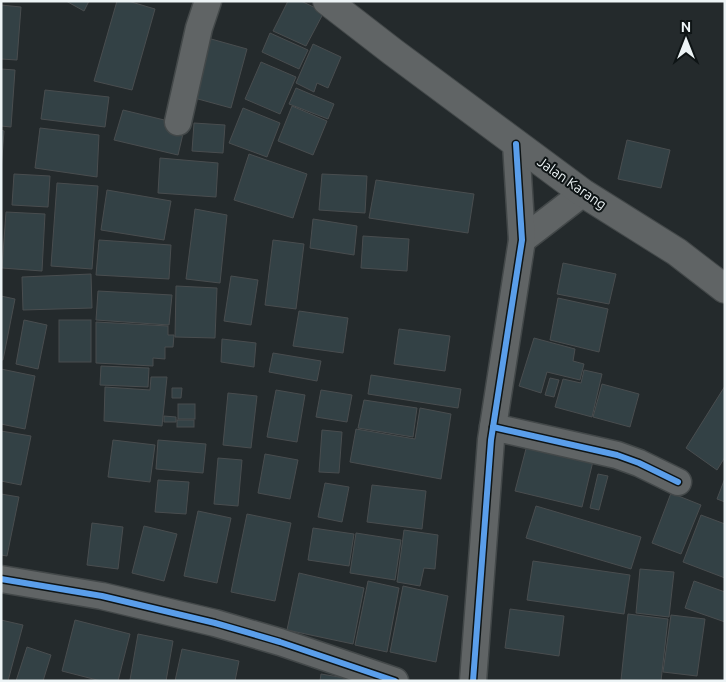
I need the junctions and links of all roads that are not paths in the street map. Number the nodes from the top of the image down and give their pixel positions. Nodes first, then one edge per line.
1 (208, 1) edge
2 (327, 1) edge
3 (178, 122) dead end
4 (516, 144) junction
5 (583, 193) junction
6 (522, 240) junction
7 (725, 289) edge
8 (493, 427) junction
9 (678, 482) dead end
10 (1, 579) edge
11 (396, 681) edge
12 (473, 681) edge

1 - 3 street
2 - 4 main road, Jalan Karang
4 - 5 main road, Jalan Karang
4 - 6 street
5 - 6 street
5 - 7 main road, Jalan Karang
6 - 8 street
8 - 9 street
8 - 12 street
10 - 11 street

